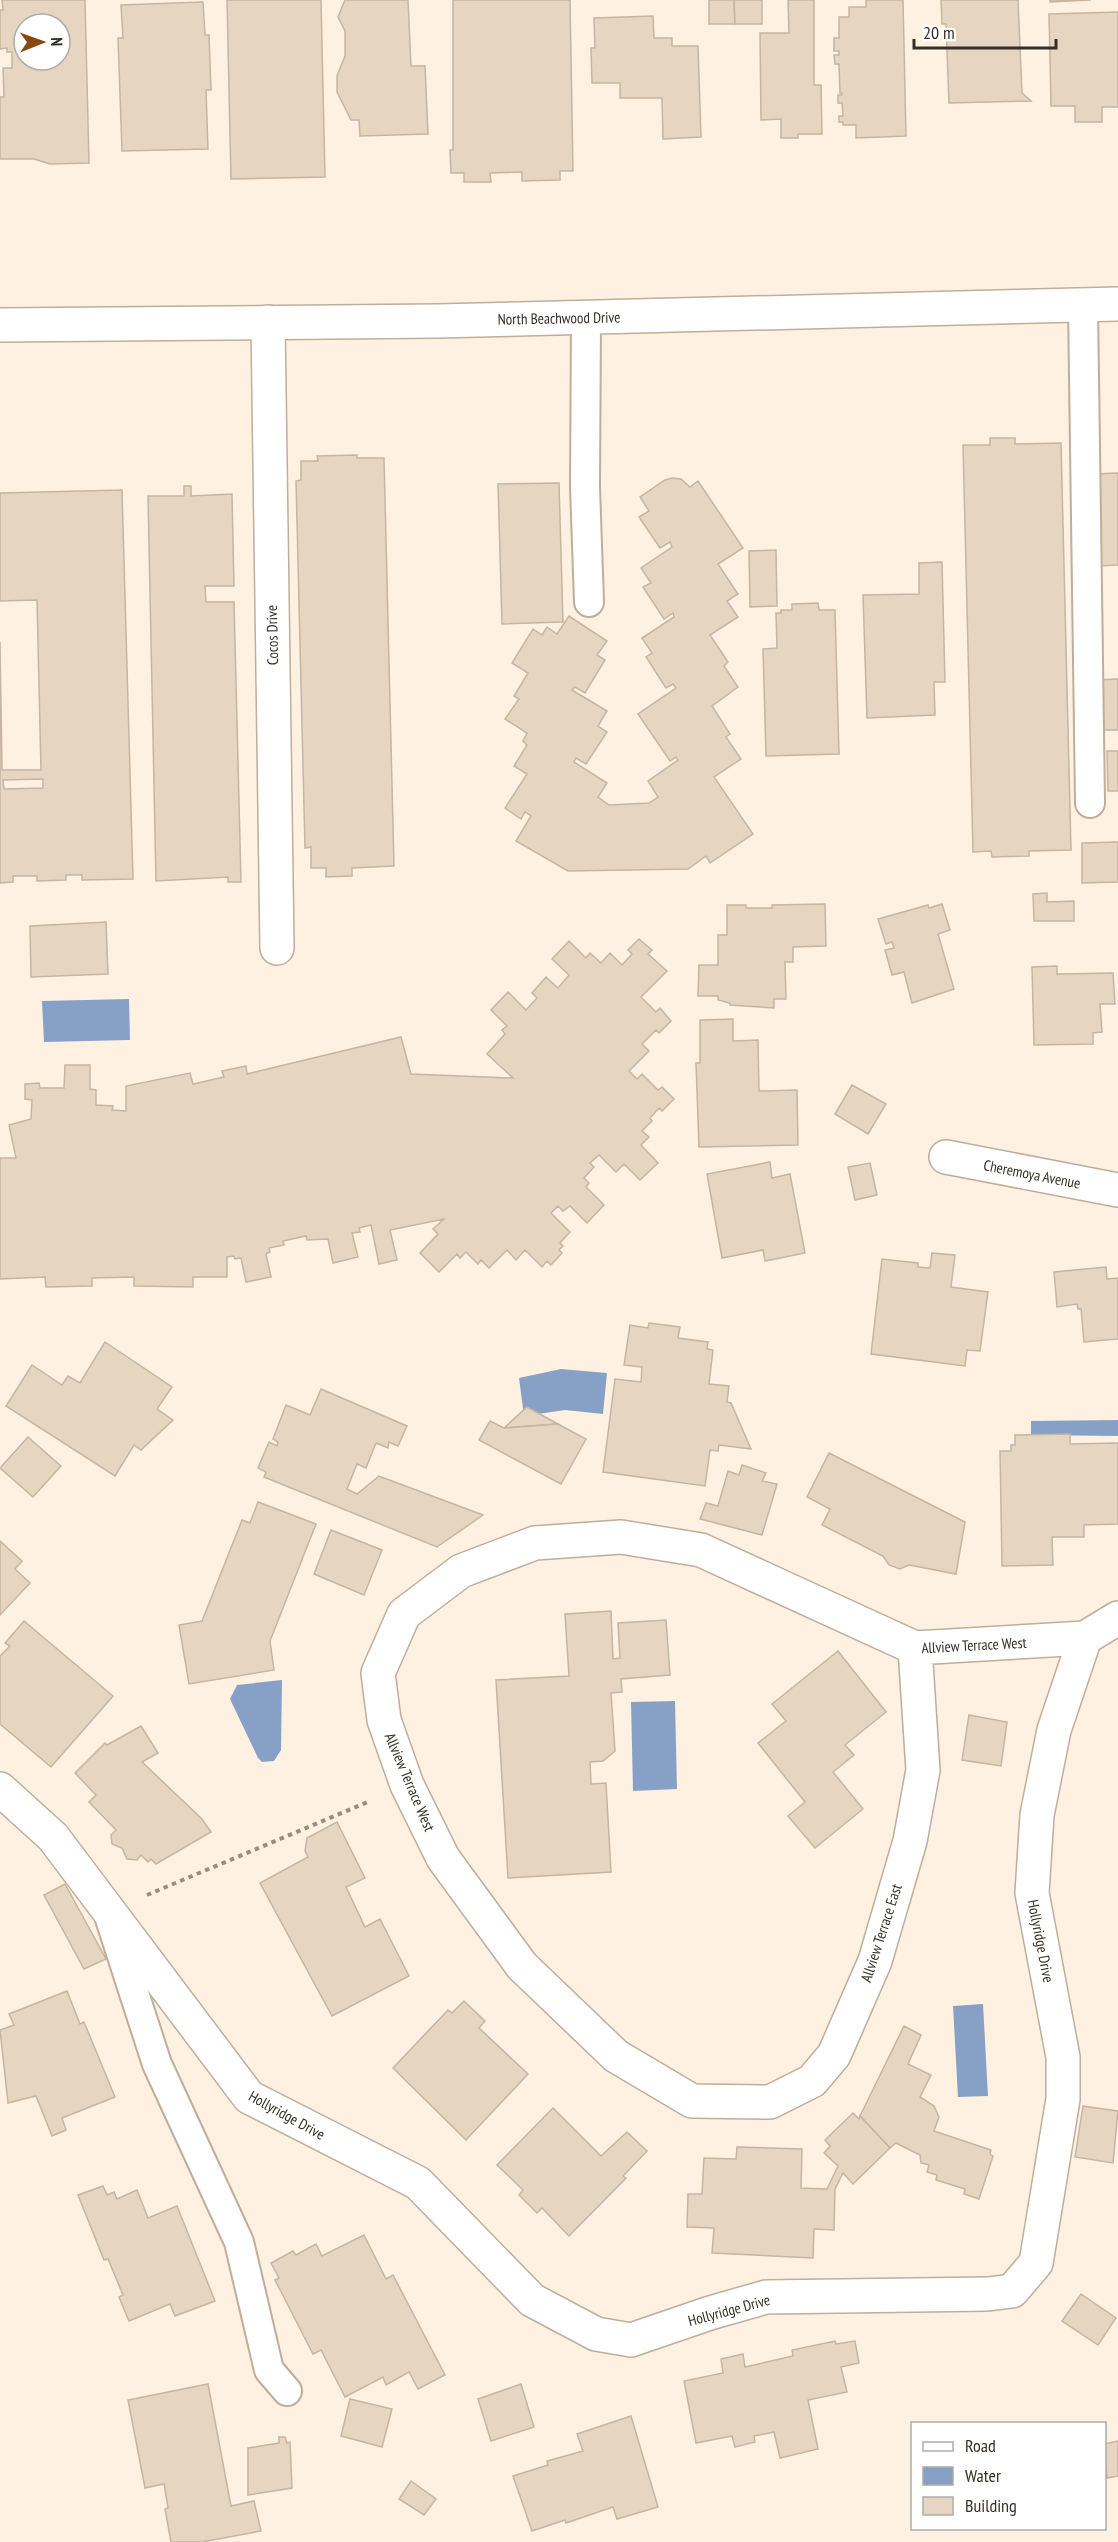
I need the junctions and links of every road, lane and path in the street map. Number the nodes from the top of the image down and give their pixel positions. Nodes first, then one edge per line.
1 (1118, 304) edge
2 (1083, 305) junction
3 (586, 318) junction
4 (267, 322) junction
5 (0, 325) edge
6 (589, 602) dead end
7 (1090, 803) dead end
8 (277, 948) dead end
9 (946, 1157) dead end
10 (1118, 1190) edge
11 (1118, 1618) edge
12 (1085, 1638) junction
13 (915, 1648) junction
14 (407, 1785) junction
15 (0, 1789) edge
16 (108, 1911) junction
17 (692, 2101) joint
18 (287, 2391) dead end

1 - 2 street, North Beachwood Drive
2 - 3 street, North Beachwood Drive
2 - 7 lane
3 - 4 street, North Beachwood Drive
3 - 6 lane
4 - 5 street, North Beachwood Drive
4 - 8 street, Cocos Drive
9 - 10 street, Cheremoya Avenue
11 - 12 street
12 - 13 street, Allview Terrace West
12 - 16 street, Hollyridge Drive
13 - 14 street, Allview Terrace West
13 - 17 street, Allview Terrace East
14 - 16 path
14 - 17 street, Allview Terrace West
15 - 16 street, Hollyridge Drive
16 - 18 lane

